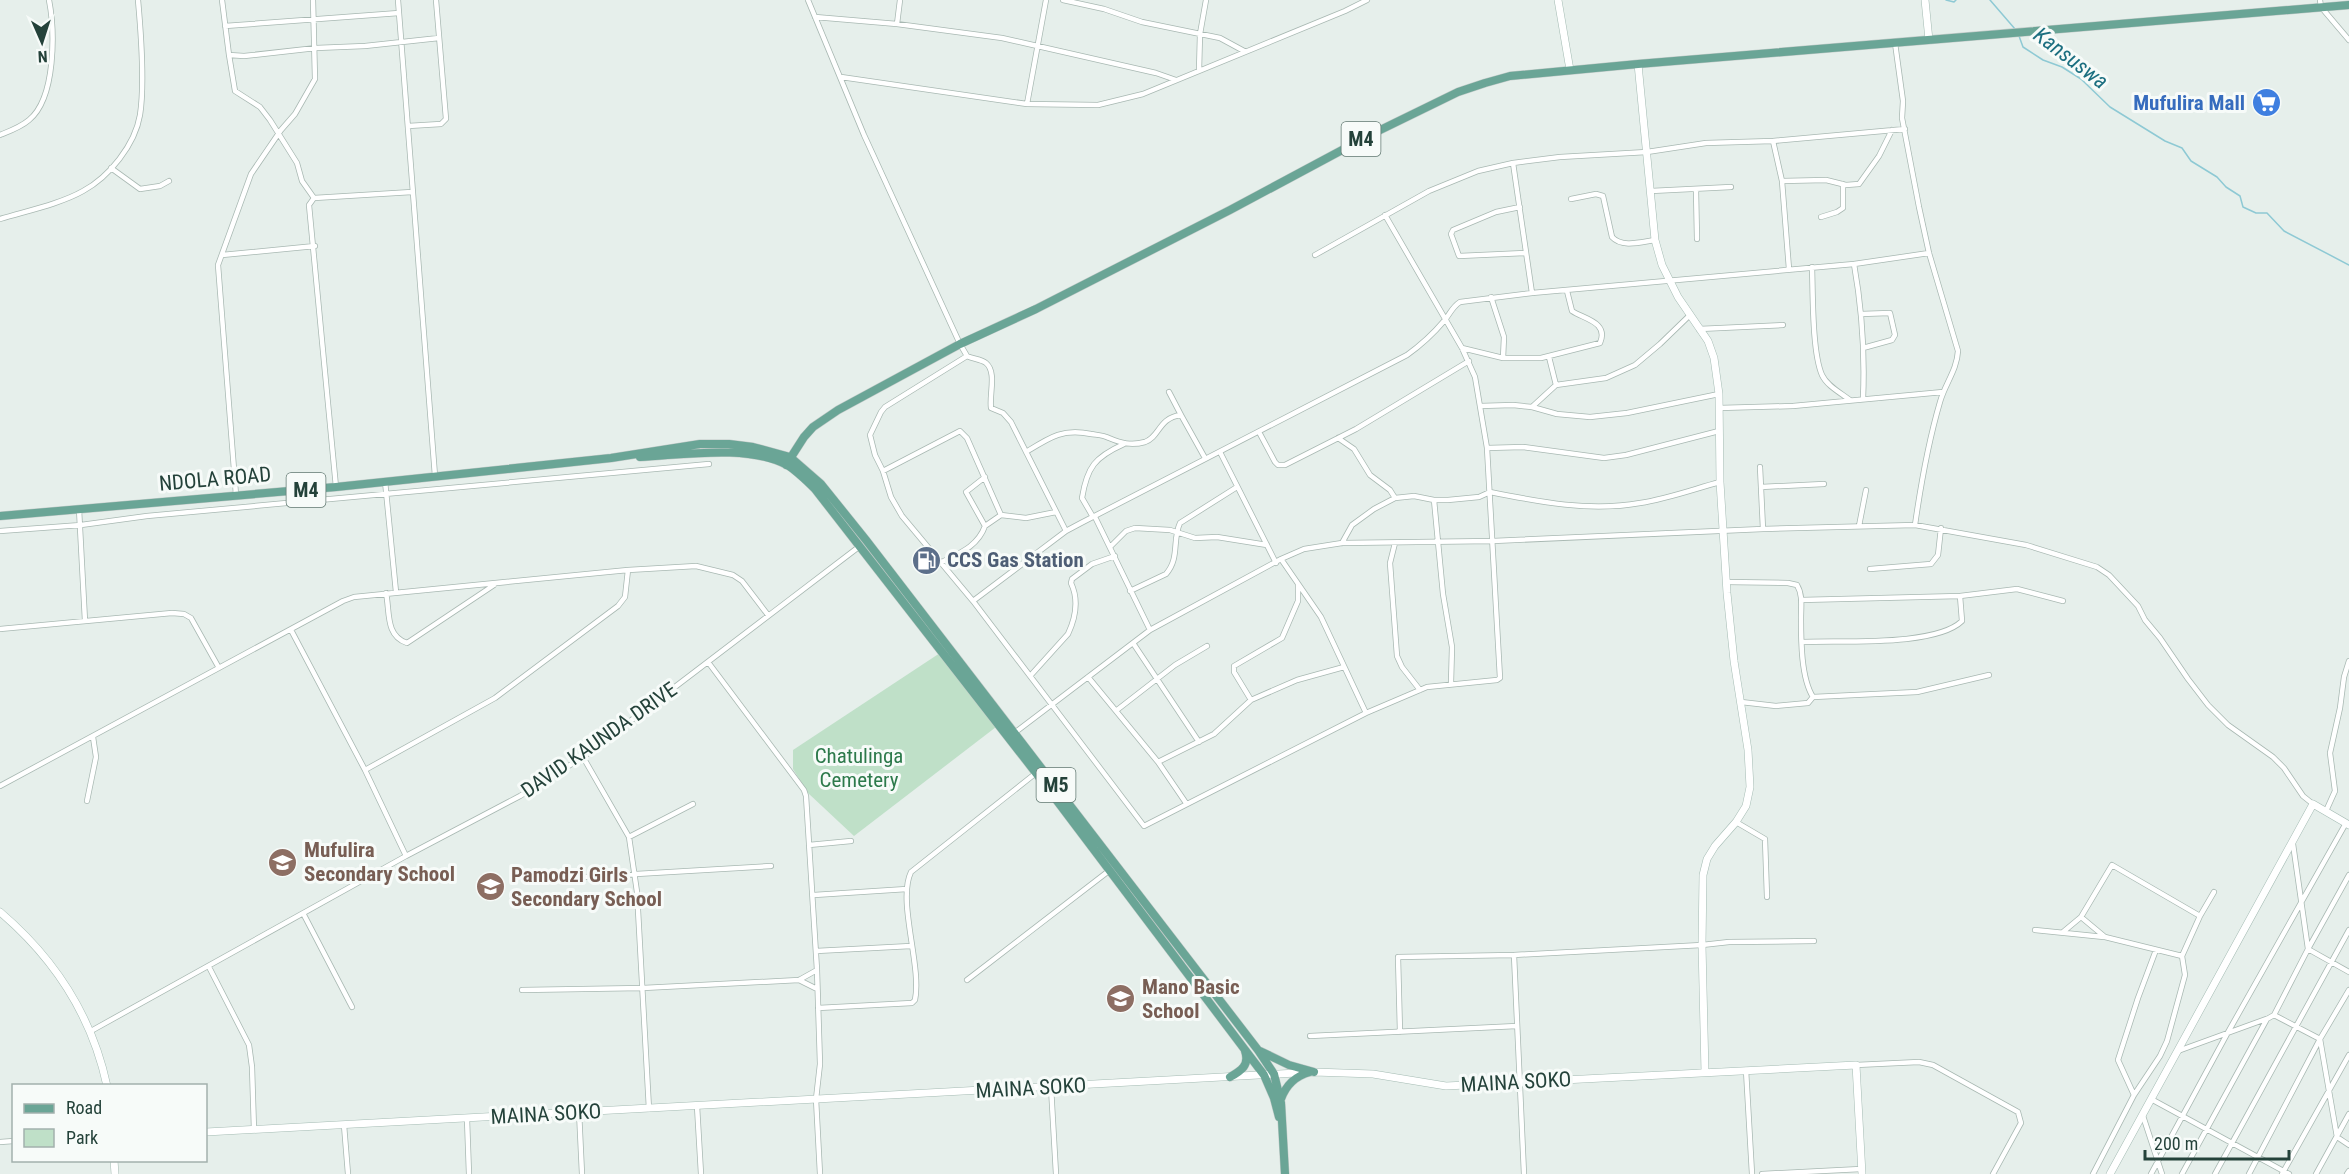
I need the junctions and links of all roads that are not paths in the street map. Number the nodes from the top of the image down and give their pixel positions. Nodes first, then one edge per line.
1 (49, 0) edge
2 (138, 0) edge
3 (222, 0) edge
4 (313, 0) edge
5 (398, 0) edge
6 (436, 0) edge
7 (808, 0) edge
8 (900, 0) edge
9 (1046, 0) edge
10 (1063, 0) edge
11 (1206, 0) edge
12 (1558, 0) edge
13 (1925, 0) edge
14 (1364, 1) edge
15 (2321, 4) edge
16 (2349, 5) edge
17 (399, 13) junction
18 (815, 17) junction
19 (314, 18) junction
20 (897, 24) junction
21 (225, 26) junction
22 (1200, 34) junction
23 (439, 38) junction
24 (1929, 40) junction
25 (2349, 40) edge
26 (401, 42) junction
27 (1895, 43) junction
28 (1038, 45) junction
29 (315, 48) junction
30 (1244, 51) junction
31 (229, 55) junction
32 (1638, 64) junction
33 (1570, 70) junction
34 (1199, 71) junction
35 (841, 77) junction
36 (1176, 80) junction
37 (1027, 104) junction
38 (408, 126) junction
39 (1905, 129) junction
40 (1892, 130) junction
41 (0, 135) edge
42 (278, 135) junction
43 (1773, 141) junction
44 (1647, 152) junction
45 (1513, 163) junction
46 (111, 168) junction
47 (169, 181) dead end
48 (1782, 181) junction
49 (1843, 184) junction
50 (1731, 188) dead end
51 (1696, 189) junction
52 (1651, 191) junction
53 (412, 192) junction
54 (314, 198) junction
55 (1571, 199) dead end
56 (1520, 207) junction
57 (1385, 215) junction
58 (1821, 217) dead end
59 (0, 219) edge
60 (1697, 239) dead end
61 (1655, 240) junction
62 (315, 246) junction
63 (1525, 253) junction
64 (1929, 253) junction
65 (222, 255) junction
66 (1315, 255) dead end
67 (1854, 264) junction
68 (1812, 267) junction
69 (1789, 269) junction
70 (1671, 281) junction
71 (1567, 291) junction
72 (1532, 293) junction
73 (1491, 297) junction
74 (1861, 314) junction
75 (1690, 315) junction
76 (1446, 319) junction
77 (1783, 325) dead end
78 (1698, 329) junction
79 (960, 344) junction
80 (1462, 348) junction
81 (1863, 348) junction
82 (967, 356) junction
83 (1549, 357) junction
84 (1503, 358) junction
85 (1469, 361) junction
86 (1556, 385) junction
87 (1169, 392) dead end
88 (1943, 392) junction
89 (1719, 394) junction
90 (1863, 399) junction
91 (1850, 400) junction
92 (1480, 406) junction
93 (1532, 407) junction
94 (1719, 408) junction
95 (1180, 415) junction
96 (1719, 431) junction
97 (1259, 432) junction
98 (1338, 438) junction
99 (1124, 444) junction
100 (1487, 448) junction
101 (1026, 452) junction
102 (1220, 452) junction
103 (1205, 458) junction
104 (602, 459) junction
105 (788, 461) junction
106 (709, 464) dead end
107 (1760, 467) dead end
108 (883, 471) junction
109 (605, 473) junction
110 (435, 476) junction
111 (985, 477) junction
112 (385, 481) junction
113 (1720, 482) junction
114 (1824, 483) dead end
115 (336, 487) junction
116 (1238, 487) junction
117 (1761, 487) junction
118 (1866, 490) dead end
119 (1490, 492) junction
120 (388, 494) junction
121 (236, 496) junction
122 (1395, 498) junction
123 (1434, 500) junction
124 (79, 509) junction
125 (1056, 512) junction
126 (1001, 515) junction
127 (0, 516) edge
128 (1094, 517) junction
129 (81, 525) junction
130 (1915, 525) junction
131 (985, 526) junction
132 (1859, 526) junction
133 (1941, 528) junction
134 (1763, 529) junction
135 (0, 531) edge
136 (1066, 531) junction
137 (1177, 532) junction
138 (1724, 532) junction
139 (866, 540) junction
140 (1493, 541) junction
141 (1439, 542) junction
142 (1342, 543) junction
143 (1395, 543) junction
144 (1267, 545) junction
145 (860, 546) junction
146 (1110, 547) junction
147 (1115, 556) junction
148 (1281, 559) junction
149 (942, 562) junction
150 (1276, 562) junction
151 (1870, 569) dead end
152 (628, 570) junction
153 (1298, 582) junction
154 (1726, 582) junction
155 (497, 584) junction
156 (1130, 591) junction
157 (396, 592) junction
158 (386, 593) junction
159 (1960, 596) junction
160 (1801, 600) junction
161 (973, 601) junction
162 (2063, 601) dead end
163 (768, 615) junction
164 (85, 621) junction
165 (0, 629) edge
166 (291, 630) junction
167 (1150, 630) junction
168 (1802, 642) junction
169 (1133, 643) junction
170 (1207, 646) dead end
171 (2349, 661) edge
172 (708, 662) junction
173 (1344, 667) junction
174 (219, 668) junction
175 (1031, 675) junction
176 (1989, 675) dead end
177 (1088, 676) junction
178 (1158, 680) junction
179 (1451, 683) junction
180 (1420, 690) junction
181 (1813, 697) junction
182 (1251, 700) junction
183 (1741, 702) junction
184 (1053, 704) junction
185 (1117, 710) junction
186 (1366, 713) junction
187 (1012, 735) junction
188 (93, 737) junction
189 (1199, 742) junction
190 (582, 757) junction
191 (1158, 762) junction
192 (365, 770) junction
193 (1040, 770) junction
194 (0, 786) edge
195 (87, 801) dead end
196 (1186, 803) junction
197 (693, 804) dead end
198 (2313, 804) junction
199 (2326, 811) junction
200 (1736, 822) junction
201 (2348, 824) edge
202 (629, 837) junction
203 (851, 841) dead end
204 (2293, 844) junction
205 (809, 845) junction
206 (406, 856) junction
207 (1116, 864) junction
208 (771, 866) dead end
209 (1109, 870) junction
210 (636, 875) junction
211 (2349, 875) edge
212 (551, 879) dead end
213 (907, 889) junction
214 (2214, 892) dead end
215 (814, 895) junction
216 (1767, 897) dead end
217 (2302, 900) junction
218 (0, 912) edge
219 (304, 915) junction
220 (2200, 916) junction
221 (2081, 917) junction
222 (2035, 930) dead end
223 (2349, 930) edge
224 (2063, 932) junction
225 (2105, 937) junction
226 (1814, 940) dead end
227 (1702, 945) junction
228 (911, 946) junction
229 (2308, 949) junction
230 (2156, 950) junction
231 (816, 951) junction
232 (1514, 955) junction
233 (2182, 956) junction
234 (2330, 962) junction
235 (209, 967) junction
236 (817, 970) junction
237 (2349, 972) edge
238 (799, 980) junction
239 (967, 980) dead end
240 (643, 988) junction
241 (817, 988) junction
242 (522, 990) dead end
243 (2349, 990) edge
244 (352, 1007) dead end
245 (818, 1008) junction
246 (2274, 1015) junction
247 (2267, 1019) junction
248 (1517, 1026) junction
249 (2297, 1026) junction
250 (91, 1031) junction
251 (1400, 1032) junction
252 (2227, 1034) junction
253 (1311, 1036) dead end
254 (2320, 1039) junction
255 (1258, 1050) junction
256 (1245, 1051) junction
257 (2178, 1051) junction
258 (2349, 1055) edge
259 (1856, 1065) junction
260 (1746, 1070) junction
261 (1314, 1071) junction
262 (1705, 1072) junction
263 (1274, 1074) junction
264 (1264, 1075) junction
265 (1230, 1077) junction
266 (1520, 1082) junction
267 (107, 1084) edge
268 (1052, 1087) junction
269 (2329, 1092) junction
270 (2134, 1095) junction
271 (816, 1099) junction
272 (2151, 1099) junction
273 (1281, 1101) junction
274 (697, 1106) junction
275 (649, 1109) junction
276 (579, 1111) junction
277 (2349, 1114) edge
278 (2143, 1116) junction
279 (2182, 1116) junction
280 (467, 1119) junction
281 (344, 1125) junction
282 (254, 1130) junction
283 (2208, 1130) junction
284 (207, 1132) edge
285 (1284, 1133) junction
286 (2337, 1137) junction
287 (2232, 1143) junction
288 (2349, 1145) edge
289 (2258, 1157) junction
290 (2158, 1162) junction
291 (1862, 1172) edge
292 (2285, 1173) edge
293 (348, 1174) edge
294 (469, 1174) edge
295 (582, 1174) edge
296 (701, 1174) edge
297 (820, 1174) edge
298 (1056, 1174) edge
299 (1285, 1174) edge
300 (1524, 1174) edge
301 (1752, 1174) edge
302 (1762, 1174) edge
303 (1993, 1174) edge
304 (2092, 1174) edge
305 (2110, 1174) edge
306 (2151, 1174) edge
307 (2162, 1174) edge
308 (2182, 1174) edge
309 (2215, 1174) edge
310 (2249, 1174) edge
311 (2316, 1174) edge

1 - 41 street
2 - 46 street
3 - 21 street
4 - 19 street
5 - 17 street
6 - 23 street
7 - 18 street
8 - 20 street
9 - 28 street
10 - 22 street
11 - 22 street
12 - 33 street
13 - 24 street
14 - 30 street
15 - 16 main road, M4
15 - 24 main road, M4
15 - 25 street
17 - 19 street
17 - 26 street
18 - 20 street
18 - 35 street
19 - 21 street
19 - 29 street
20 - 28 street
21 - 31 street
22 - 30 street
22 - 34 street
23 - 26 street
23 - 38 street
24 - 27 main road, M4
26 - 29 street
26 - 38 street
27 - 32 main road, M4
27 - 39 street
28 - 36 street
28 - 37 street
29 - 31 street
29 - 42 street
30 - 34 street
31 - 42 street
32 - 33 main road, M4
32 - 44 street
33 - 79 main road, M4
34 - 36 street
35 - 37 street
35 - 79 street
36 - 37 street
38 - 53 street
39 - 40 street
39 - 64 street
40 - 43 street
40 - 49 street
42 - 54 street
42 - 65 street
43 - 44 street
43 - 48 street
44 - 45 street
44 - 52 street
45 - 56 street
45 - 57 street
46 - 47 street
46 - 59 street
48 - 49 street
48 - 69 street
49 - 58 street
50 - 51 street
51 - 52 street
51 - 60 street
52 - 61 street
53 - 54 street
53 - 110 street
54 - 62 street
55 - 61 street
56 - 63 street
56 - 63 street
57 - 66 street
57 - 76 street
61 - 70 street
62 - 65 street
62 - 115 street
63 - 72 street
64 - 67 street
64 - 88 street
65 - 121 street
67 - 68 street
67 - 74 street
68 - 69 street
68 - 91 street
69 - 70 street
70 - 71 street
70 - 75 street
71 - 72 street
71 - 83 street
72 - 73 street
73 - 76 street
73 - 84 street
74 - 81 street
74 - 81 street
75 - 78 street
75 - 86 street
76 - 80 street
76 - 97 street
77 - 78 street
78 - 89 street
79 - 82 street
79 - 105 main road, M4
80 - 84 street
80 - 85 street
81 - 90 street
82 - 101 street
82 - 108 street
83 - 84 street
83 - 86 street
85 - 92 street
85 - 98 street
86 - 93 street
87 - 95 street
88 - 90 street
88 - 130 street
89 - 93 street
89 - 94 street
90 - 91 street
91 - 94 street
92 - 93 street
92 - 100 street
94 - 96 street
95 - 99 street
95 - 103 street
96 - 100 street
96 - 113 street
97 - 98 street
97 - 102 street
98 - 122 street
99 - 101 street
99 - 128 street
100 - 119 street
101 - 125 street
102 - 103 street
102 - 116 street
103 - 128 street
104 - 105 main road, NDOLA ROAD / M4
104 - 109 street
104 - 110 main road, NDOLA ROAD / M4
105 - 139 main road, M5
105 - 145 main road, M5
106 - 109 street
107 - 117 street
108 - 111 street
108 - 149 street
109 - 120 street
110 - 112 main road, NDOLA ROAD / M4
111 - 126 street
111 - 131 street
112 - 115 main road, NDOLA ROAD / M4
112 - 120 street
113 - 119 street
113 - 138 street
114 - 117 street
115 - 121 main road, NDOLA ROAD / M4
116 - 137 street
116 - 144 street
117 - 134 street
118 - 132 street
119 - 123 street
119 - 140 street
120 - 129 street
120 - 157 street
121 - 124 main road, NDOLA ROAD / M4
122 - 123 street
122 - 142 street
123 - 141 street
124 - 127 main road, NDOLA ROAD / M4
124 - 129 street
125 - 126 street
125 - 136 street
126 - 131 street
128 - 136 street
128 - 146 street
129 - 135 street
129 - 164 street
130 - 132 street
130 - 133 street
131 - 149 street
132 - 134 street
133 - 151 street
133 - 198 street
134 - 138 street
136 - 161 street
137 - 144 street
137 - 146 street
137 - 156 street
138 - 140 street
138 - 154 street
139 - 145 street, DAVID KAUNDA DRIVE
139 - 187 main road, M5
140 - 141 street
140 - 179 street
141 - 143 street
141 - 179 street
142 - 143 street
142 - 148 street
143 - 180 street
144 - 150 street
145 - 163 street, DAVID KAUNDA DRIVE
145 - 187 main road, M5
146 - 147 street
147 - 156 street
147 - 175 street
148 - 150 street
148 - 153 street
149 - 161 street
150 - 167 street
152 - 155 street
152 - 163 street
152 - 192 street
153 - 173 street
153 - 182 street
154 - 160 street
154 - 183 street
155 - 157 street
155 - 158 street
156 - 167 street
157 - 158 street
158 - 166 street
159 - 160 street
159 - 162 street
159 - 168 street
160 - 168 street
161 - 175 street
163 - 172 street, DAVID KAUNDA DRIVE
164 - 165 street
164 - 174 street
166 - 174 street
166 - 192 street
167 - 169 street
168 - 181 street
169 - 177 street
169 - 178 street
170 - 178 street
171 - 199 street
172 - 190 street, DAVID KAUNDA DRIVE
172 - 205 street
173 - 182 street
173 - 186 street
174 - 188 street
175 - 184 street
176 - 181 street
177 - 184 street
177 - 185 street
178 - 185 street
178 - 189 street
179 - 180 street
180 - 186 street
181 - 183 street
182 - 189 street
183 - 200 street
184 - 187 street
184 - 196 street
185 - 191 street
186 - 196 street
187 - 193 main road, M5
188 - 194 street
188 - 195 street
189 - 191 street
190 - 202 street
190 - 206 street, DAVID KAUNDA DRIVE
191 - 196 street
192 - 206 street
193 - 207 main road, M5
193 - 209 main road, M5
193 - 213 street
197 - 202 street
198 - 199 street
198 - 204 street
199 - 201 street
200 - 216 street
200 - 227 street
201 - 217 street
202 - 210 street
203 - 205 street
204 - 217 street
204 - 257 street
205 - 215 street
206 - 219 street, DAVID KAUNDA DRIVE
207 - 209 street
207 - 255 main road, M5
208 - 210 street
209 - 239 street
209 - 256 main road, M5
210 - 212 street
210 - 240 street
211 - 229 street
213 - 215 street
213 - 228 street
214 - 220 street
215 - 231 street
217 - 229 street
217 - 252 street
218 - 250 street
219 - 235 street, DAVID KAUNDA DRIVE
219 - 244 street
220 - 221 street
220 - 233 street
221 - 224 street
221 - 225 street
222 - 224 street
223 - 234 street
224 - 225 street
225 - 230 street
226 - 227 street
227 - 232 street
227 - 262 street
228 - 231 street
228 - 245 street
229 - 234 street
229 - 246 street
230 - 233 street
230 - 270 street
231 - 236 street
232 - 248 street
232 - 251 street
233 - 270 street
234 - 237 street
234 - 249 street
235 - 250 street, DAVID KAUNDA DRIVE
235 - 282 street
236 - 238 street
236 - 241 street
238 - 240 street
238 - 241 street
240 - 242 street
240 - 275 street
241 - 245 street
243 - 254 street
245 - 271 street
246 - 247 street
246 - 249 street
247 - 252 street
247 - 283 street
248 - 251 street
248 - 266 street
249 - 254 street
249 - 287 street
250 - 267 street
251 - 253 street
252 - 257 street
252 - 279 street
254 - 269 street
254 - 289 street
255 - 261 main road
255 - 263 main road, M5
256 - 264 main road, M5
256 - 265 main road
257 - 272 street
258 - 269 street
259 - 260 street, MAINA SOKO
259 - 291 street
259 - 303 street
260 - 262 street, MAINA SOKO
260 - 301 street
261 - 263 street, MAINA SOKO
261 - 266 street, MAINA SOKO
261 - 273 main road
262 - 266 street, MAINA SOKO
263 - 264 street, MAINA SOKO
263 - 273 main road, M5
264 - 265 street, MAINA SOKO
264 - 285 main road, M5
265 - 268 street, MAINA SOKO
266 - 300 street
268 - 271 street, MAINA SOKO
268 - 298 street
269 - 286 street
269 - 292 street
270 - 304 street
271 - 274 street, MAINA SOKO
271 - 297 street
272 - 278 street
272 - 279 street
273 - 285 main road, M5
274 - 275 street, MAINA SOKO
274 - 296 street
275 - 276 street, MAINA SOKO
276 - 280 street, MAINA SOKO
276 - 295 street
277 - 286 street
278 - 290 street
278 - 305 street
279 - 283 street
279 - 290 street
280 - 281 street, MAINA SOKO
280 - 294 street
281 - 282 street, MAINA SOKO
281 - 293 street
282 - 284 street, MAINA SOKO
283 - 287 street
283 - 308 street
285 - 299 main road, M5
286 - 288 street
286 - 311 street
287 - 289 street
287 - 309 street
289 - 292 street
289 - 310 street
290 - 306 street
290 - 307 street
291 - 302 street

